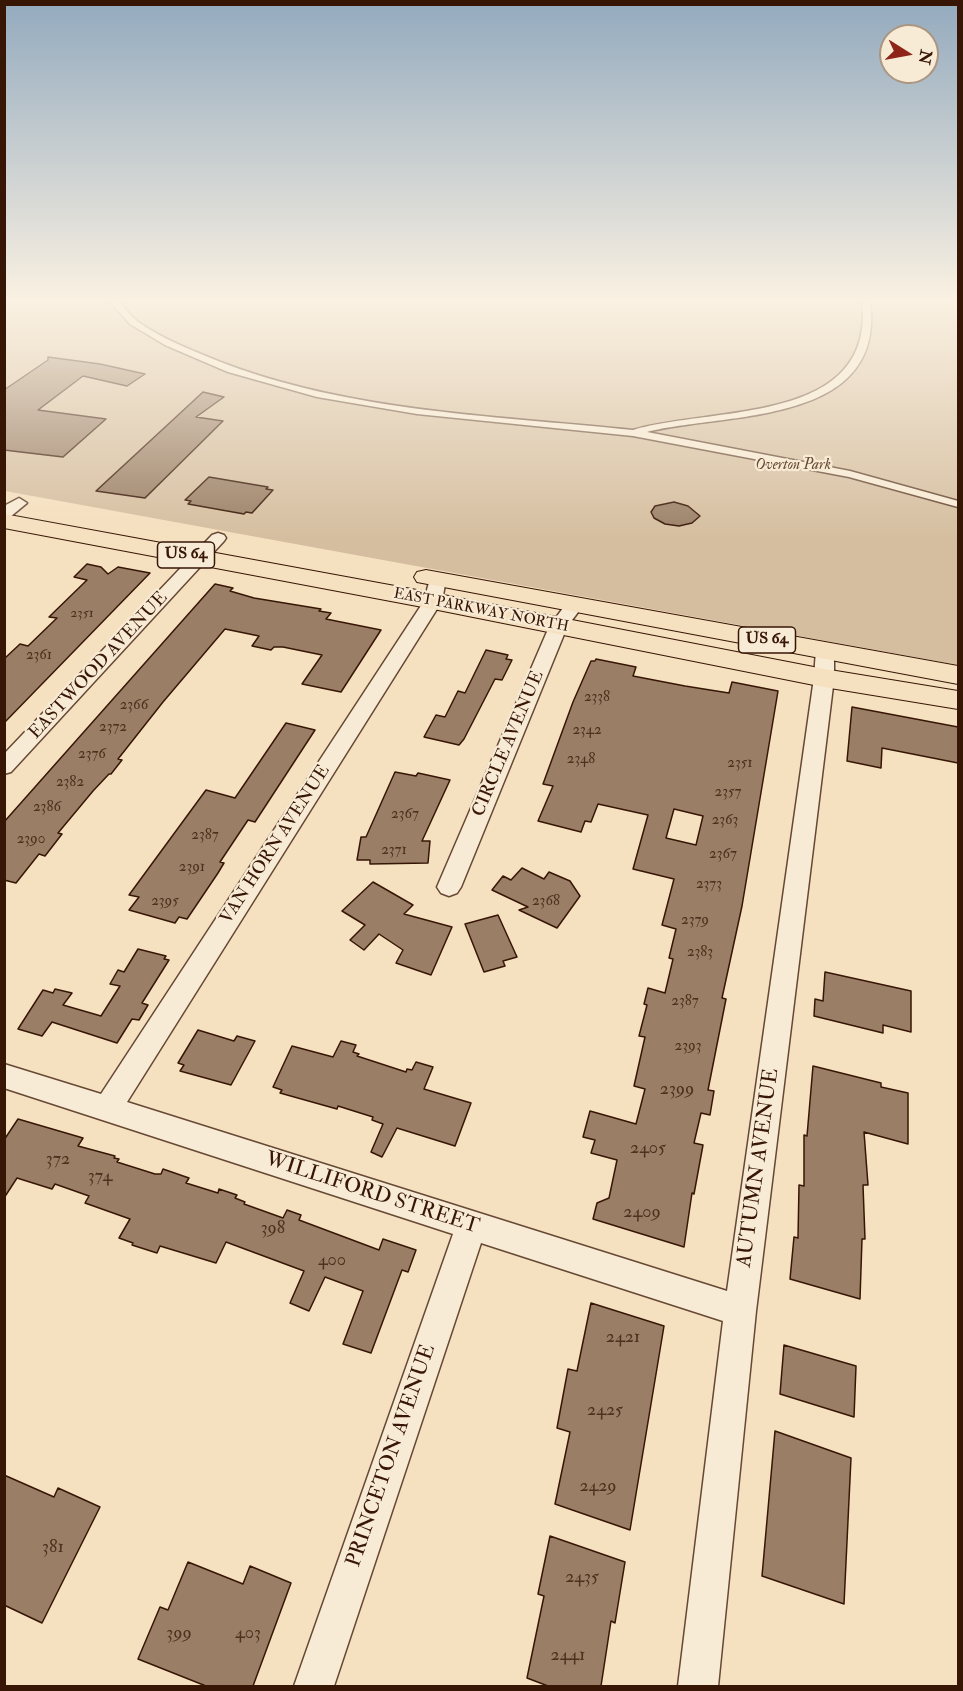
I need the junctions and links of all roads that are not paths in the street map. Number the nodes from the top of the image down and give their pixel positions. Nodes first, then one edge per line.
1 (267, 380) edge
2 (840, 380) edge
3 (633, 433) junction
4 (958, 504) edge
5 (8, 510) edge
6 (197, 540) junction
7 (435, 590) junction
8 (575, 604) junction
9 (558, 627) junction
10 (824, 664) junction
11 (958, 675) edge
12 (926, 695) junction
13 (958, 700) edge
14 (958, 705) edge
15 (4, 767) edge
16 (449, 887) dead end
17 (4, 1076) edge
18 (108, 1108) junction
19 (471, 1226) junction
20 (740, 1311) junction
21 (314, 1686) edge
22 (698, 1686) edge

1 - 3 street
2 - 3 street
3 - 4 street
5 - 6 main road, EAST PARKWAY NORTH / US 64
5 - 6 main road, EAST PARKWAY NORTH / US 64
6 - 7 main road, EAST PARKWAY NORTH / US 64
6 - 15 street, EASTWOOD AVENUE
7 - 8 main road, EAST PARKWAY NORTH / US 64
7 - 9 main road, EAST PARKWAY NORTH / US 64
7 - 18 street, VAN HORN AVENUE
8 - 9 street, CIRCLE AVENUE
8 - 10 main road, EAST PARKWAY NORTH / US 64
9 - 10 main road, EAST PARKWAY NORTH / US 64
9 - 16 street, CIRCLE AVENUE
10 - 11 main road, EAST PARKWAY NORTH / US 64
10 - 12 main road, EAST PARKWAY NORTH / US 64
10 - 20 street, AUTUMN AVENUE
12 - 13 main road, EAST PARKWAY NORTH / US 64
12 - 14 main road
17 - 18 street, WILLIFORD STREET
18 - 19 street, WILLIFORD STREET
19 - 20 street, WILLIFORD STREET
19 - 21 street, PRINCETON AVENUE
20 - 22 street, AUTUMN AVENUE

